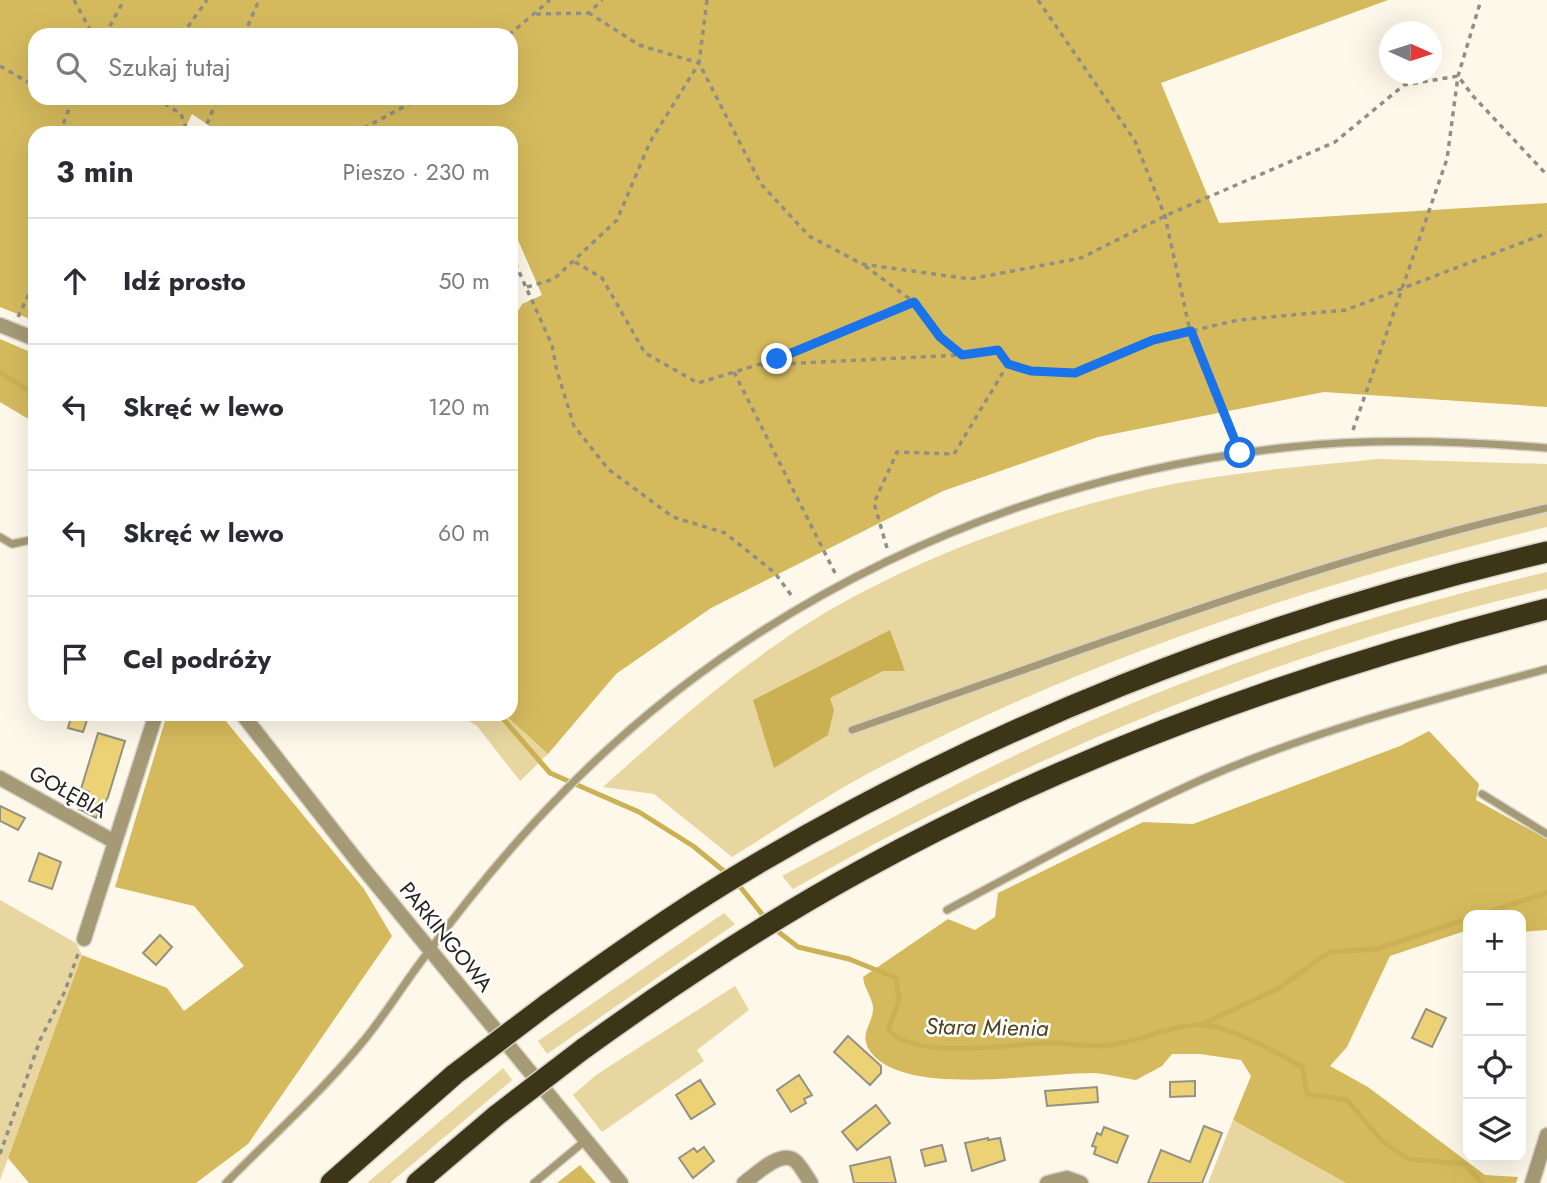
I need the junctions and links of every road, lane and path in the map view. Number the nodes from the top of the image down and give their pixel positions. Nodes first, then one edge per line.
1 (74, 0) edge
2 (124, 0) edge
3 (207, 0) edge
4 (257, 0) edge
5 (550, 0) edge
6 (602, 0) edge
7 (707, 0) edge
8 (1038, 0) edge
9 (1480, 0) edge
10 (589, 13) junction
11 (536, 14) junction
12 (89, 28) edge
13 (108, 28) edge
14 (186, 28) edge
15 (247, 28) edge
16 (518, 28) edge
17 (699, 63) junction
18 (0, 66) edge
19 (1458, 76) junction
20 (28, 82) edge
21 (70, 105) edge
22 (167, 105) edge
23 (215, 105) edge
24 (407, 105) edge
25 (63, 126) edge
26 (185, 126) edge
27 (206, 126) edge
28 (368, 126) edge
29 (1547, 175) edge
30 (1164, 216) junction
31 (1547, 233) edge
32 (575, 262) junction
33 (862, 264) junction
34 (518, 268) edge
35 (527, 287) junction
36 (1403, 290) junction
37 (28, 292) edge
38 (914, 302) junction
39 (6, 328) edge
40 (1191, 331) junction
41 (28, 336) edge
42 (962, 355) junction
43 (1008, 364) junction
44 (755, 366) junction
45 (734, 372) junction
46 (1349, 443) junction
47 (1547, 447) edge
48 (1240, 453) junction
49 (1547, 508) edge
50 (0, 537) edge
51 (28, 541) edge
52 (1547, 552) edge
53 (890, 558) junction
54 (841, 584) junction
55 (799, 607) junction
56 (1547, 609) edge
57 (1547, 669) edge
58 (154, 721) edge
59 (249, 721) edge
60 (852, 730) dead end
61 (0, 778) edge
62 (1482, 793) dead end
63 (1547, 834) edge
64 (115, 842) junction
65 (947, 910) dead end
66 (84, 939) joint
67 (430, 950) junction
68 (1547, 1135) edge
69 (586, 1140) junction
70 (0, 1154) edge
71 (226, 1183) edge
72 (331, 1183) edge
73 (417, 1183) edge
74 (534, 1183) edge
75 (621, 1183) edge
76 (744, 1183) edge
77 (811, 1183) edge
78 (1046, 1183) edge
79 (1081, 1183) edge
80 (1532, 1183) edge

1 - 12 path
2 - 13 path
3 - 14 path
4 - 15 path
5 - 11 path
6 - 10 path
7 - 17 path
8 - 30 path
9 - 19 path
10 - 11 path
10 - 17 path
11 - 16 path
17 - 32 path
17 - 33 path
18 - 20 path
19 - 29 path
19 - 30 path
19 - 36 path
21 - 25 path
22 - 26 path
23 - 27 path
24 - 28 path
30 - 33 path
30 - 40 path
31 - 36 path
32 - 35 path
32 - 45 path
33 - 38 path
34 - 35 path
35 - 55 path
36 - 40 path
36 - 46 path
37 - 39 path
38 - 42 path
38 - 44 path
39 - 41 street
40 - 43 path
40 - 48 path
42 - 43 path
42 - 44 path
43 - 53 path
44 - 45 path
45 - 54 path
46 - 47 lane
46 - 48 lane
48 - 53 lane
49 - 60 lane
50 - 51 lane
52 - 72 highway, bridge
53 - 54 lane
54 - 55 lane
55 - 67 lane
56 - 73 highway, bridge
57 - 65 lane
58 - 64 street, GOŁĘBIA
59 - 67 street, PARKINGOWA
61 - 64 street, GOŁĘBIA
62 - 63 lane
64 - 66 street, GOŁĘBIA
66 - 70 path
67 - 69 street, PARKINGOWA
67 - 71 lane
68 - 80 street
69 - 74 lane
69 - 75 street, PARKINGOWA
76 - 77 street
78 - 79 street

